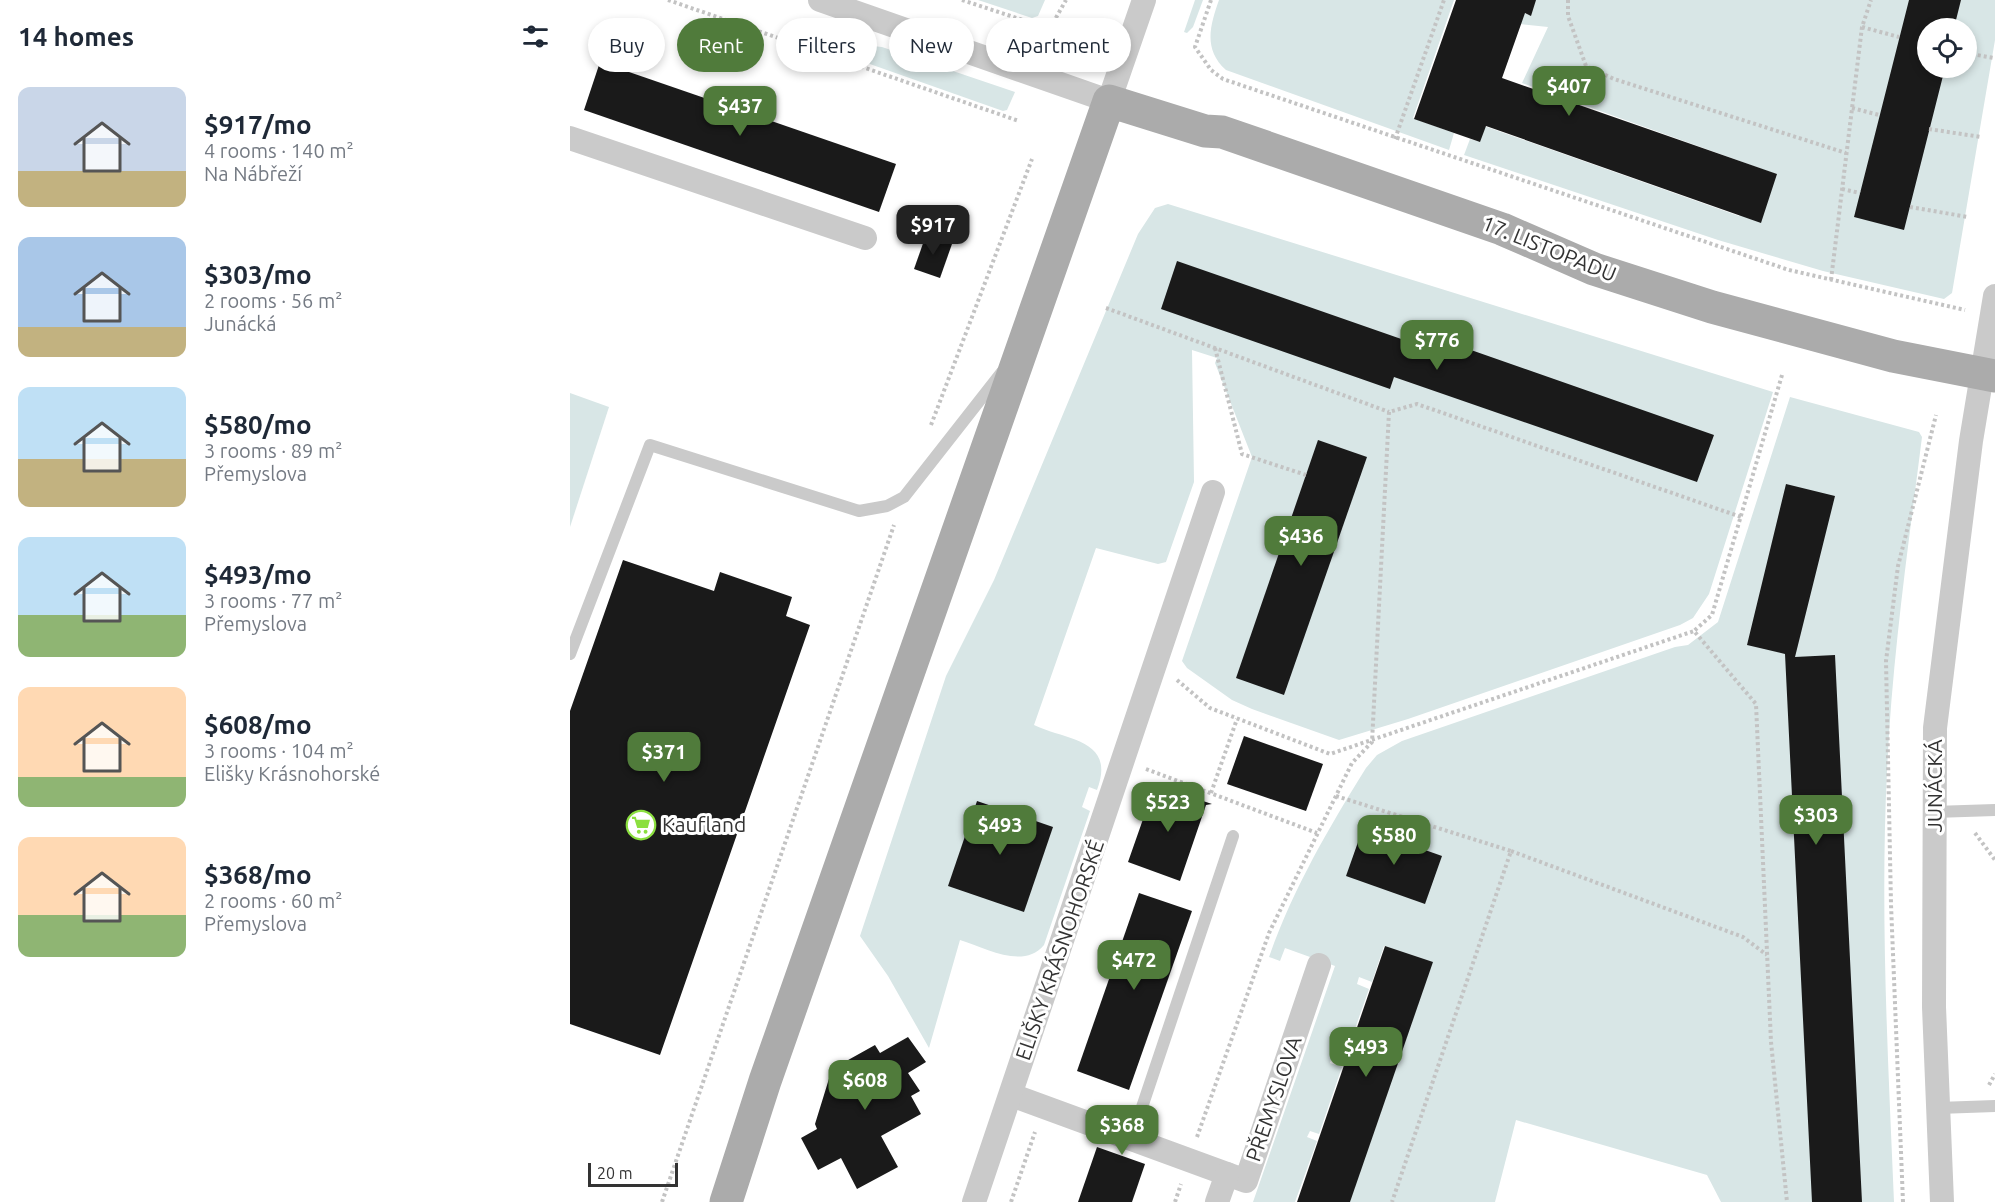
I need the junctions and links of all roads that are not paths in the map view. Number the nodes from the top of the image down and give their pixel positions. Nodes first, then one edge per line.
1 (820, 0) edge
2 (1144, 0) edge
3 (1109, 101) junction
4 (570, 138) edge
5 (865, 238) dead end
6 (1993, 306) edge
7 (1023, 345) junction
8 (1988, 375) edge
9 (1213, 492) dead end
10 (570, 654) edge
11 (1995, 810) edge
12 (1935, 812) junction
13 (1233, 836) dead end
14 (1319, 965) dead end
15 (1011, 1095) junction
16 (1995, 1106) edge
17 (1938, 1108) junction
18 (1132, 1137) junction
19 (1227, 1174) junction
20 (725, 1201) edge
21 (974, 1202) edge
22 (1217, 1202) edge
23 (1942, 1202) edge

1 - 3 street
2 - 3 street
3 - 7 main road
3 - 8 main road, 17. LISTOPADU
4 - 5 street
6 - 8 street, JUNÁCKÁ
7 - 10 lane
7 - 20 main road
8 - 12 street, JUNÁCKÁ
9 - 15 street, ELIŠKY KRÁSNOHORSKÉ
11 - 12 lane
12 - 17 street, JUNÁCKÁ
13 - 18 lane
14 - 19 street, PŘEMYSLOVA
15 - 18 street, PŘEMYSLOVA
15 - 21 street, ELIŠKY KRÁSNOHORSKÉ
16 - 17 lane
17 - 23 street, JUNÁCKÁ
18 - 19 street, PŘEMYSLOVA
19 - 22 street, PŘEMYSLOVA

